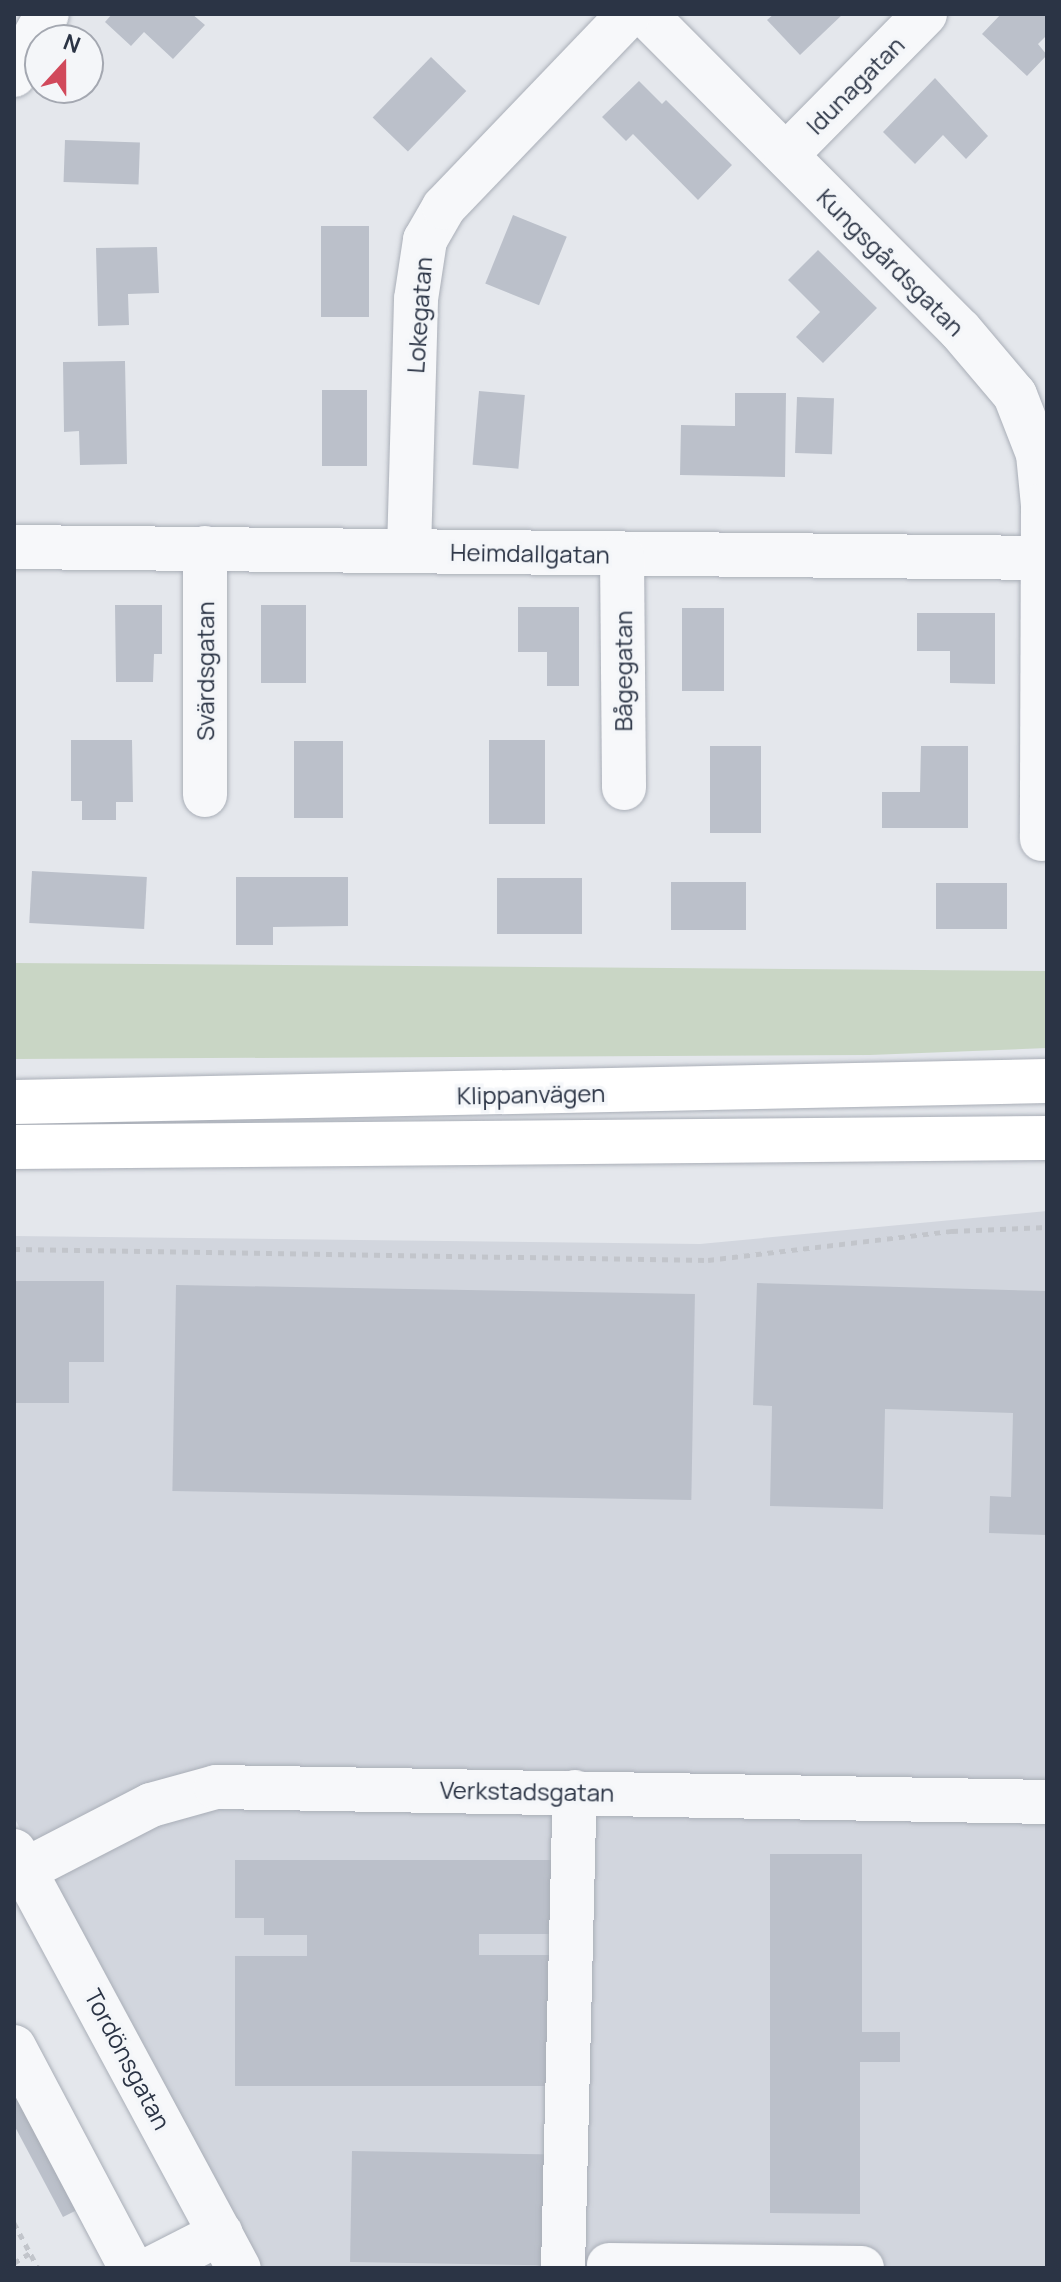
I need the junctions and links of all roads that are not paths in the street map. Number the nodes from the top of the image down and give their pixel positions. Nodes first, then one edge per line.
1 (47, 14) edge
2 (629, 14) edge
3 (645, 14) edge
4 (925, 14) edge
5 (14, 75) edge
6 (786, 155) junction
7 (1040, 439) edge
8 (14, 547) edge
9 (205, 548) junction
10 (409, 551) junction
11 (622, 555) junction
12 (1045, 558) edge
13 (624, 788) dead end
14 (205, 795) dead end
15 (1042, 839) dead end
16 (1047, 1081) edge
17 (14, 1102) edge
18 (1047, 1138) edge
19 (14, 1147) edge
20 (575, 1792) junction
21 (1047, 1802) edge
22 (20, 1860) edge
23 (14, 2047) edge
24 (230, 2250) edge
25 (609, 2265) dead end
26 (131, 2268) edge
27 (152, 2268) edge
28 (563, 2268) edge
29 (862, 2268) edge

1 - 5 street
2 - 10 street, Lokegatan
3 - 6 street, Kungsgårdsgatan
4 - 6 street, Idunagatan
6 - 7 street, Kungsgårdsgatan
7 - 12 street, Kungsgårdsgatan
8 - 9 street, Heimdallgatan
9 - 10 street, Heimdallgatan
9 - 14 street, Svärdsgatan
10 - 11 street, Heimdallgatan
11 - 12 street, Heimdallgatan
11 - 13 street, Bågegatan
12 - 15 street, Kungsgårdsgatan
16 - 17 main road, Klippanvägen
18 - 19 main road, Klippanvägen
20 - 21 street, Verkstadsgatan
20 - 22 street, Verkstadsgatan
20 - 28 street
22 - 24 street, Tordönsgatan
23 - 26 street
24 - 27 street
25 - 29 street

